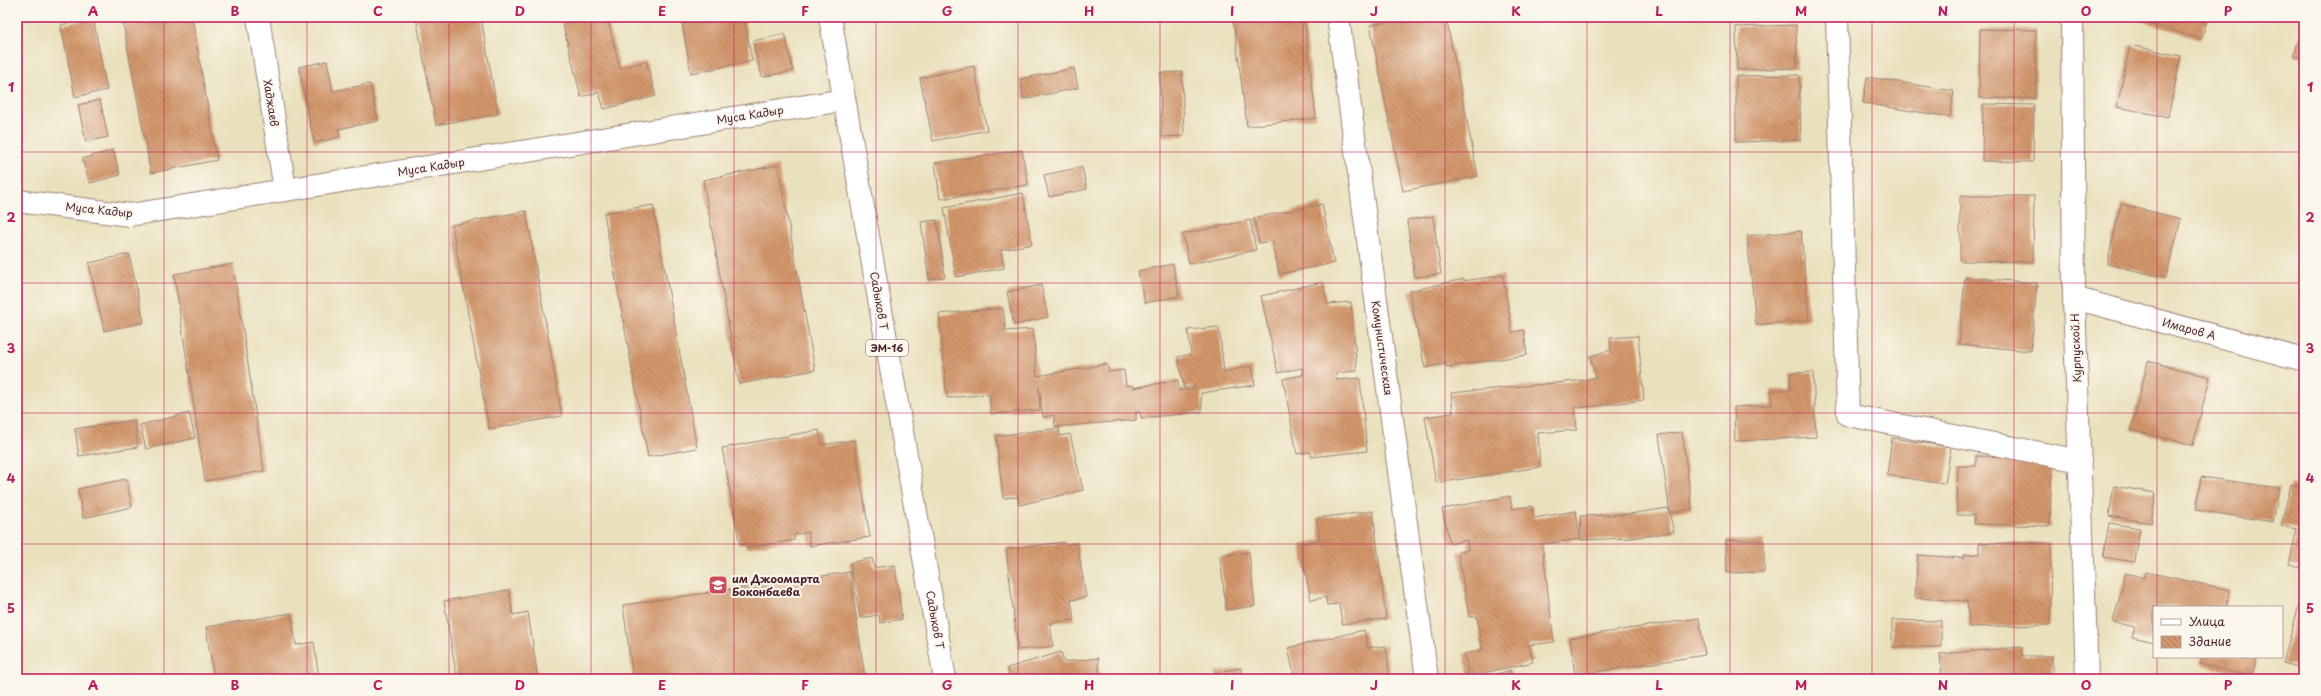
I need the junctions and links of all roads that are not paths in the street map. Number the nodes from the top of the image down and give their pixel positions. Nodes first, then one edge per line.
1 (258, 17) edge
2 (830, 17) edge
3 (1338, 17) edge
4 (1837, 17) edge
5 (2072, 17) edge
6 (844, 100) junction
7 (285, 190) junction
8 (17, 201) edge
9 (2074, 298) junction
10 (2304, 360) edge
11 (2080, 461) junction
12 (2093, 677) edge
13 (945, 679) edge
14 (1427, 679) edge

1 - 7 main road, Хаджаев
2 - 6 main road, Садыков Т / ЭМ-16
3 - 14 main road, Комунистическая
4 - 11 main road
5 - 9 main road, Курпуской.Н
6 - 7 main road, Муса Кадыр
6 - 13 main road, Садыков Т / ЭМ-16
7 - 8 main road, Муса Кадыр
9 - 10 main road, Имаров А
9 - 11 main road, Курпуской.Н
11 - 12 main road, Курпуской.Н

